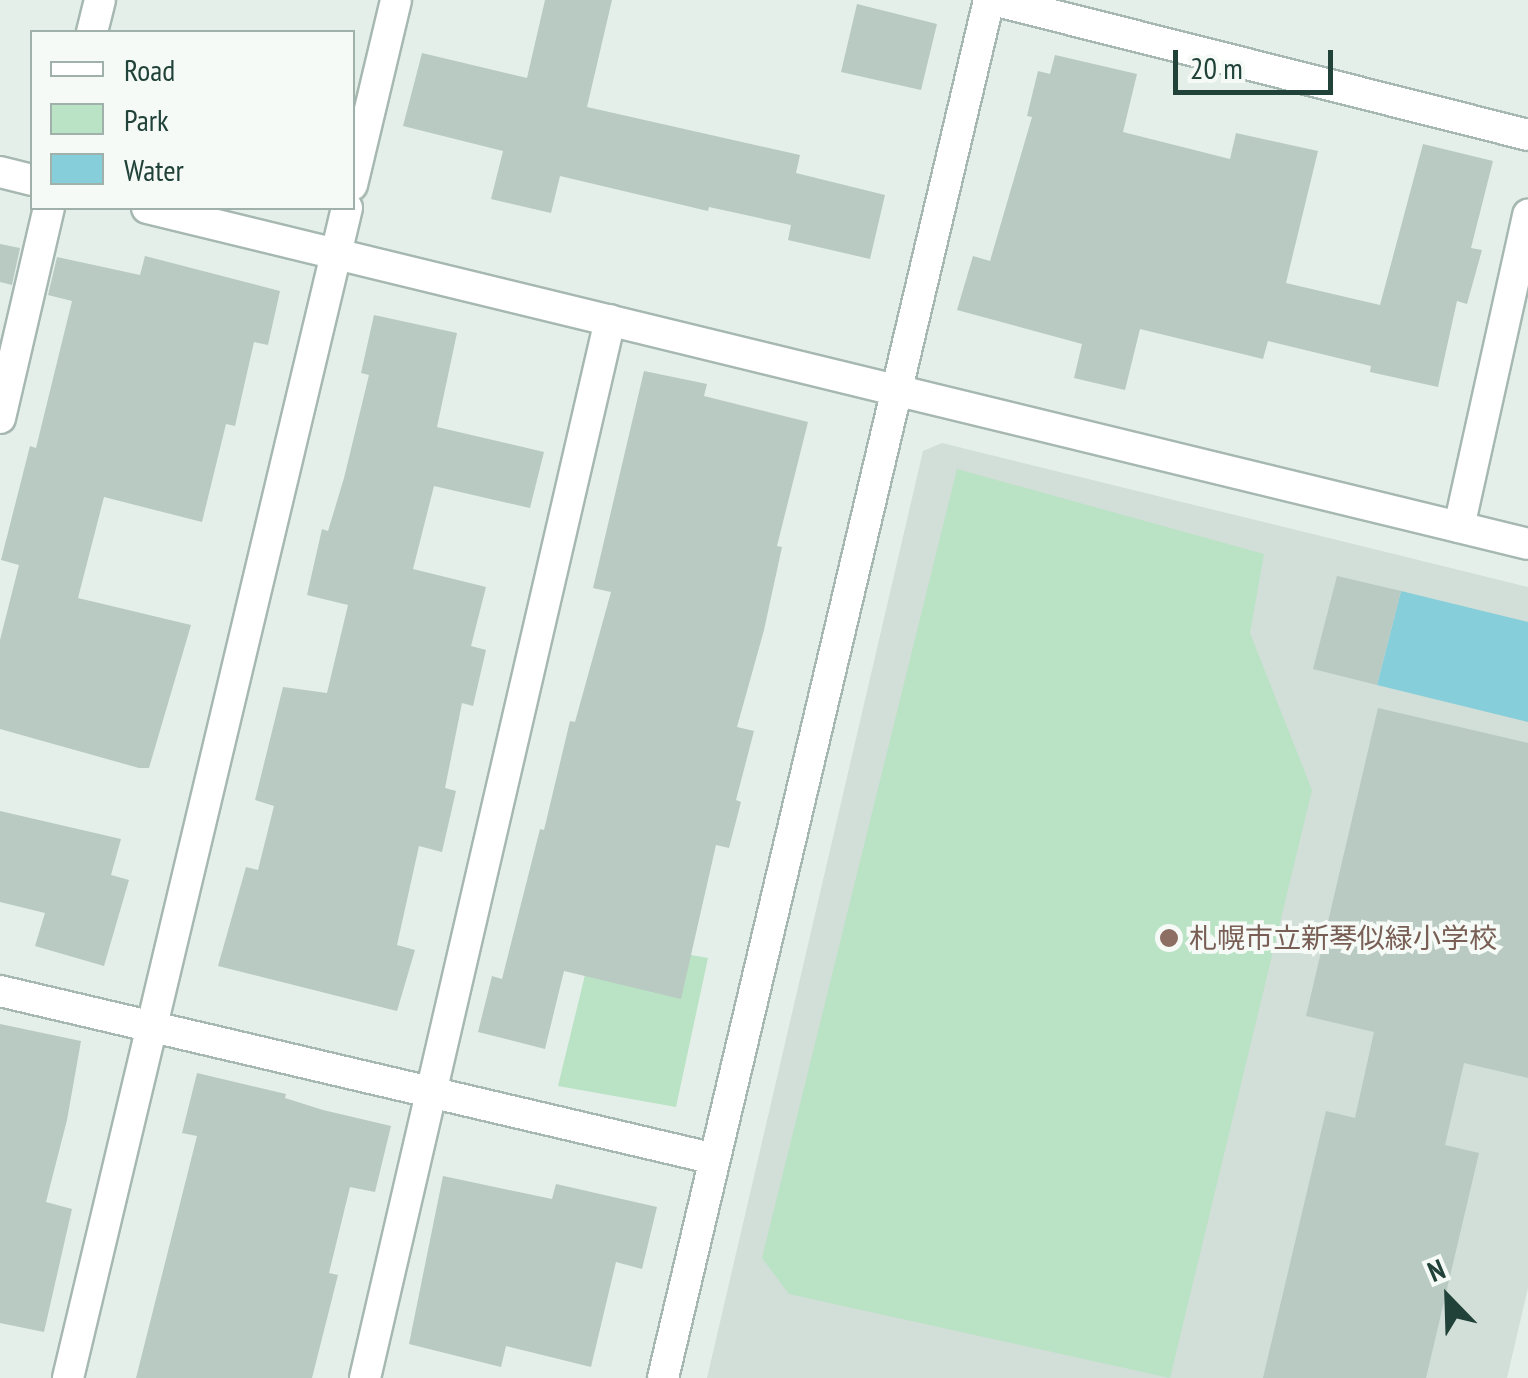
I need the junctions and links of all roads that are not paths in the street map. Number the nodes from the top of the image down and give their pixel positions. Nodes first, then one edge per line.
1 (100, 0) edge
2 (396, 0) edge
3 (991, 0) edge
4 (92, 30) edge
5 (1528, 135) edge
6 (0, 172) edge
7 (355, 172) edge
8 (30, 180) edge
9 (50, 210) edge
10 (155, 210) edge
11 (347, 210) edge
12 (1528, 215) edge
13 (336, 254) junction
14 (610, 320) junction
15 (897, 390) junction
16 (0, 418) edge
17 (1459, 527) junction
18 (1528, 544) edge
19 (0, 991) edge
20 (152, 1030) junction
21 (432, 1092) junction
22 (715, 1158) junction
23 (68, 1378) edge
24 (364, 1378) edge
25 (664, 1378) edge

1 - 4 street
2 - 7 street
3 - 5 street
3 - 15 street
6 - 8 street
9 - 16 street
10 - 13 street
11 - 13 street
12 - 17 street
13 - 14 street
13 - 20 street
14 - 15 street
14 - 21 street
15 - 17 street
15 - 22 street
17 - 18 street
19 - 20 street
20 - 21 street
20 - 23 street
21 - 22 street
21 - 24 street
22 - 25 street

